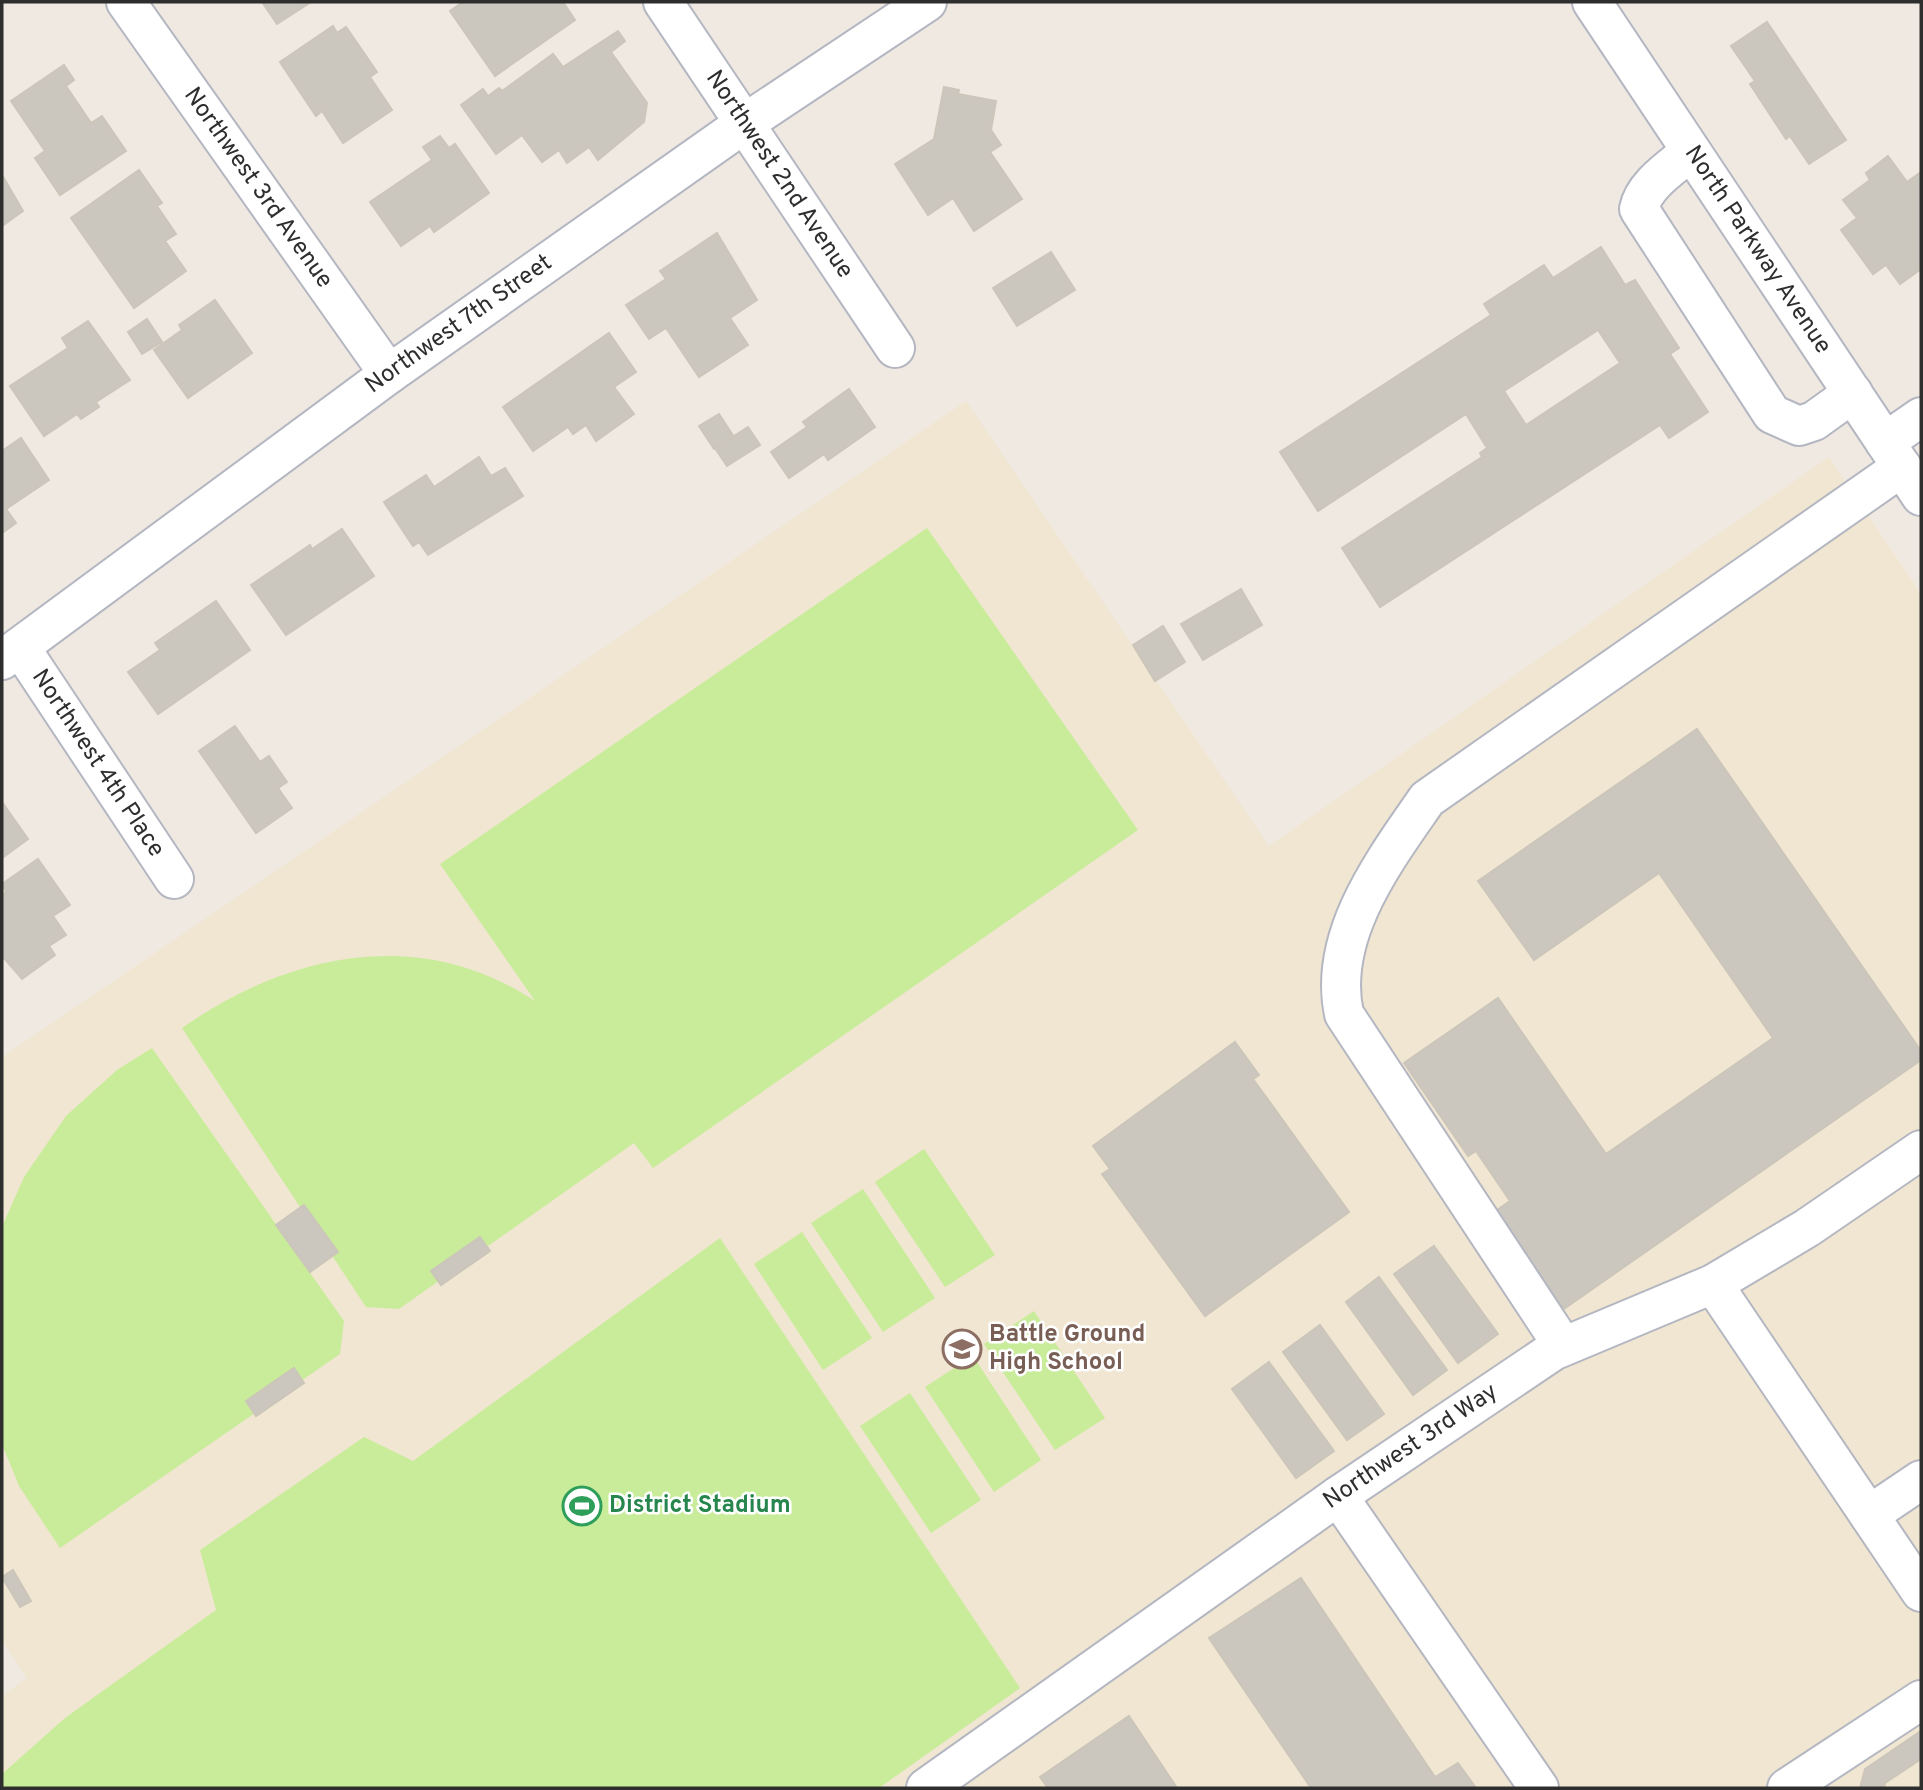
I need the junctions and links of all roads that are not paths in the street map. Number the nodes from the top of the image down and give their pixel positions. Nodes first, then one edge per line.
1 (126, 2) edge
2 (663, 2) edge
3 (927, 2) edge
4 (1592, 2) edge
5 (744, 123) junction
6 (1692, 151) junction
7 (895, 348) dead end
8 (389, 374) junction
9 (1853, 393) junction
10 (1921, 417) edge
11 (1903, 469) edge
12 (11, 654) edge
13 (174, 879) dead end
14 (1921, 1150) edge
15 (1713, 1284) junction
16 (1563, 1346) junction
17 (1921, 1480) edge
18 (1338, 1496) junction
19 (1869, 1515) junction
20 (1921, 1592) edge
21 (1921, 1700) edge
22 (926, 1788) edge
23 (1539, 1788) edge
24 (1787, 1788) edge

1 - 8 street, Northwest 3rd Avenue
2 - 5 street, Northwest 2nd Avenue
3 - 5 street, Northwest 7th Street
4 - 6 street, North Parkway Avenue
5 - 7 street, Northwest 2nd Avenue
5 - 8 street, Northwest 7th Street
6 - 9 street, North Parkway Avenue
6 - 9 street
8 - 12 street, Northwest 7th Street
9 - 11 street, North Parkway Avenue
10 - 11 street
11 - 16 street
12 - 13 street, Northwest 4th Place
14 - 15 street, Northwest 3rd Way
15 - 16 street, Northwest 3rd Way
15 - 19 street
16 - 18 street, Northwest 3rd Way
17 - 19 street
18 - 22 street, Northwest 3rd Way
18 - 23 street
19 - 20 street
21 - 24 street

